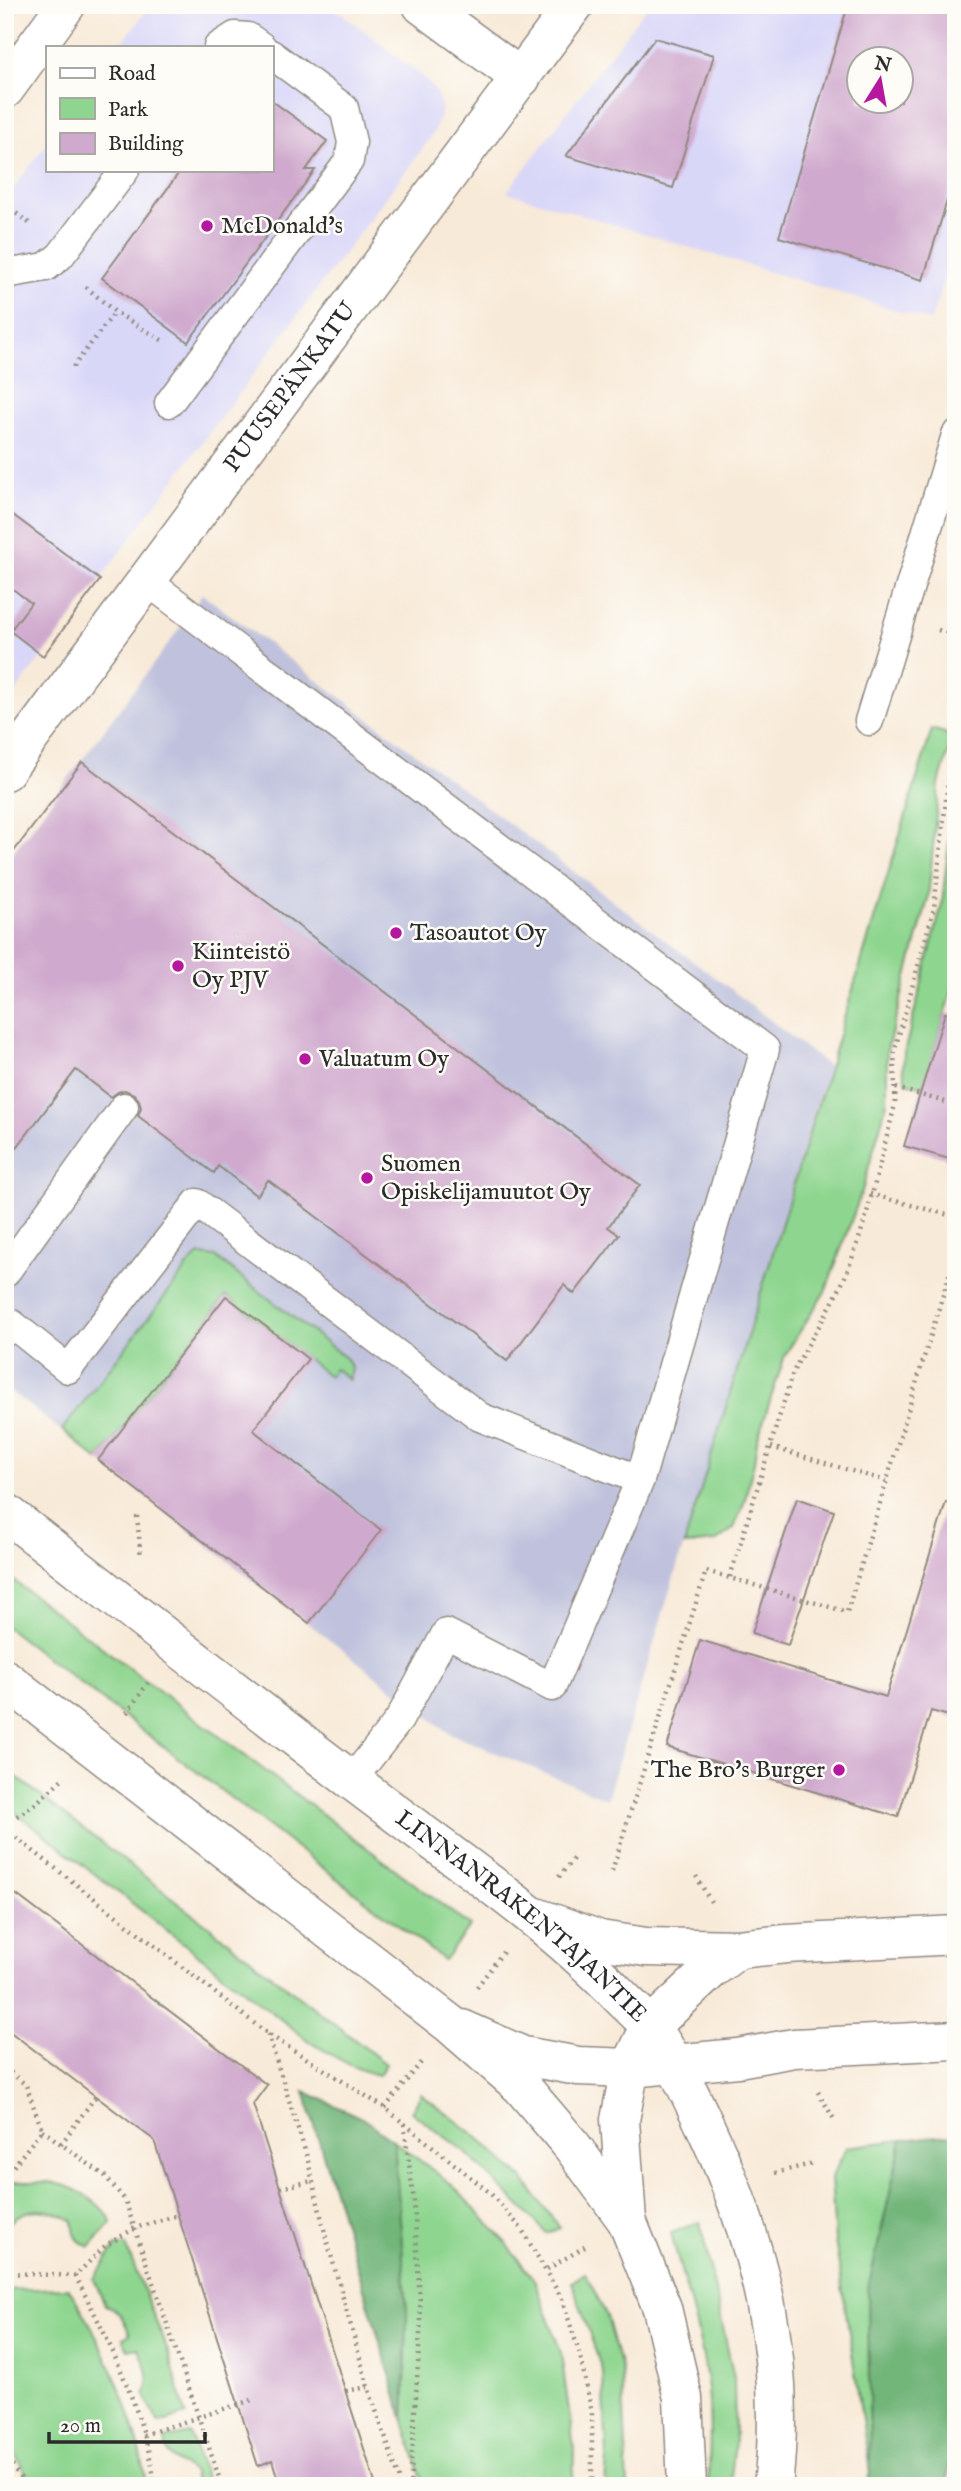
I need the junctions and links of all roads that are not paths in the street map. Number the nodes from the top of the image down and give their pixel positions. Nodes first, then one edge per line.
1 (66, 5) edge
2 (422, 5) edge
3 (573, 6) edge
4 (220, 46) edge
5 (261, 46) edge
6 (273, 55) edge
7 (521, 78) junction
8 (5, 89) edge
9 (123, 172) edge
10 (5, 274) edge
11 (169, 403) dead end
12 (956, 435) edge
13 (147, 581) junction
14 (869, 721) dead end
15 (5, 771) edge
16 (124, 1107) dead end
17 (5, 1273) edge
18 (7, 1325) edge
19 (640, 1480) junction
20 (5, 1512) edge
21 (5, 1679) edge
22 (351, 1781) junction
23 (530, 1915) junction
24 (956, 1935) edge
25 (738, 1949) junction
26 (450, 2024) junction
27 (650, 2026) junction
28 (956, 2040) edge
29 (675, 2062) junction
30 (630, 2068) junction
31 (627, 2221) junction
32 (687, 2486) edge
33 (773, 2486) edge

1 - 8 main road
2 - 7 main road
3 - 7 main road, PUUSEPÄNKATU
4 - 5 lane
6 - 11 lane
7 - 13 main road, PUUSEPÄNKATU
9 - 10 lane
12 - 14 lane
13 - 15 main road, PUUSEPÄNKATU
13 - 19 lane
16 - 17 lane
18 - 19 lane
19 - 22 lane
20 - 22 main road, LINNANRAKENTAJANTIE
21 - 26 main road
22 - 23 main road, LINNANRAKENTAJANTIE
23 - 25 main road
23 - 27 main road, LINNANRAKENTAJANTIE
24 - 25 main road
25 - 27 main road
26 - 30 main road
26 - 31 main road
27 - 29 main road, LINNANRAKENTAJANTIE
27 - 30 main road
28 - 29 main road
29 - 30 main road
29 - 33 main road, LINNANRAKENTAJANTIE
30 - 31 main road
31 - 32 main road

